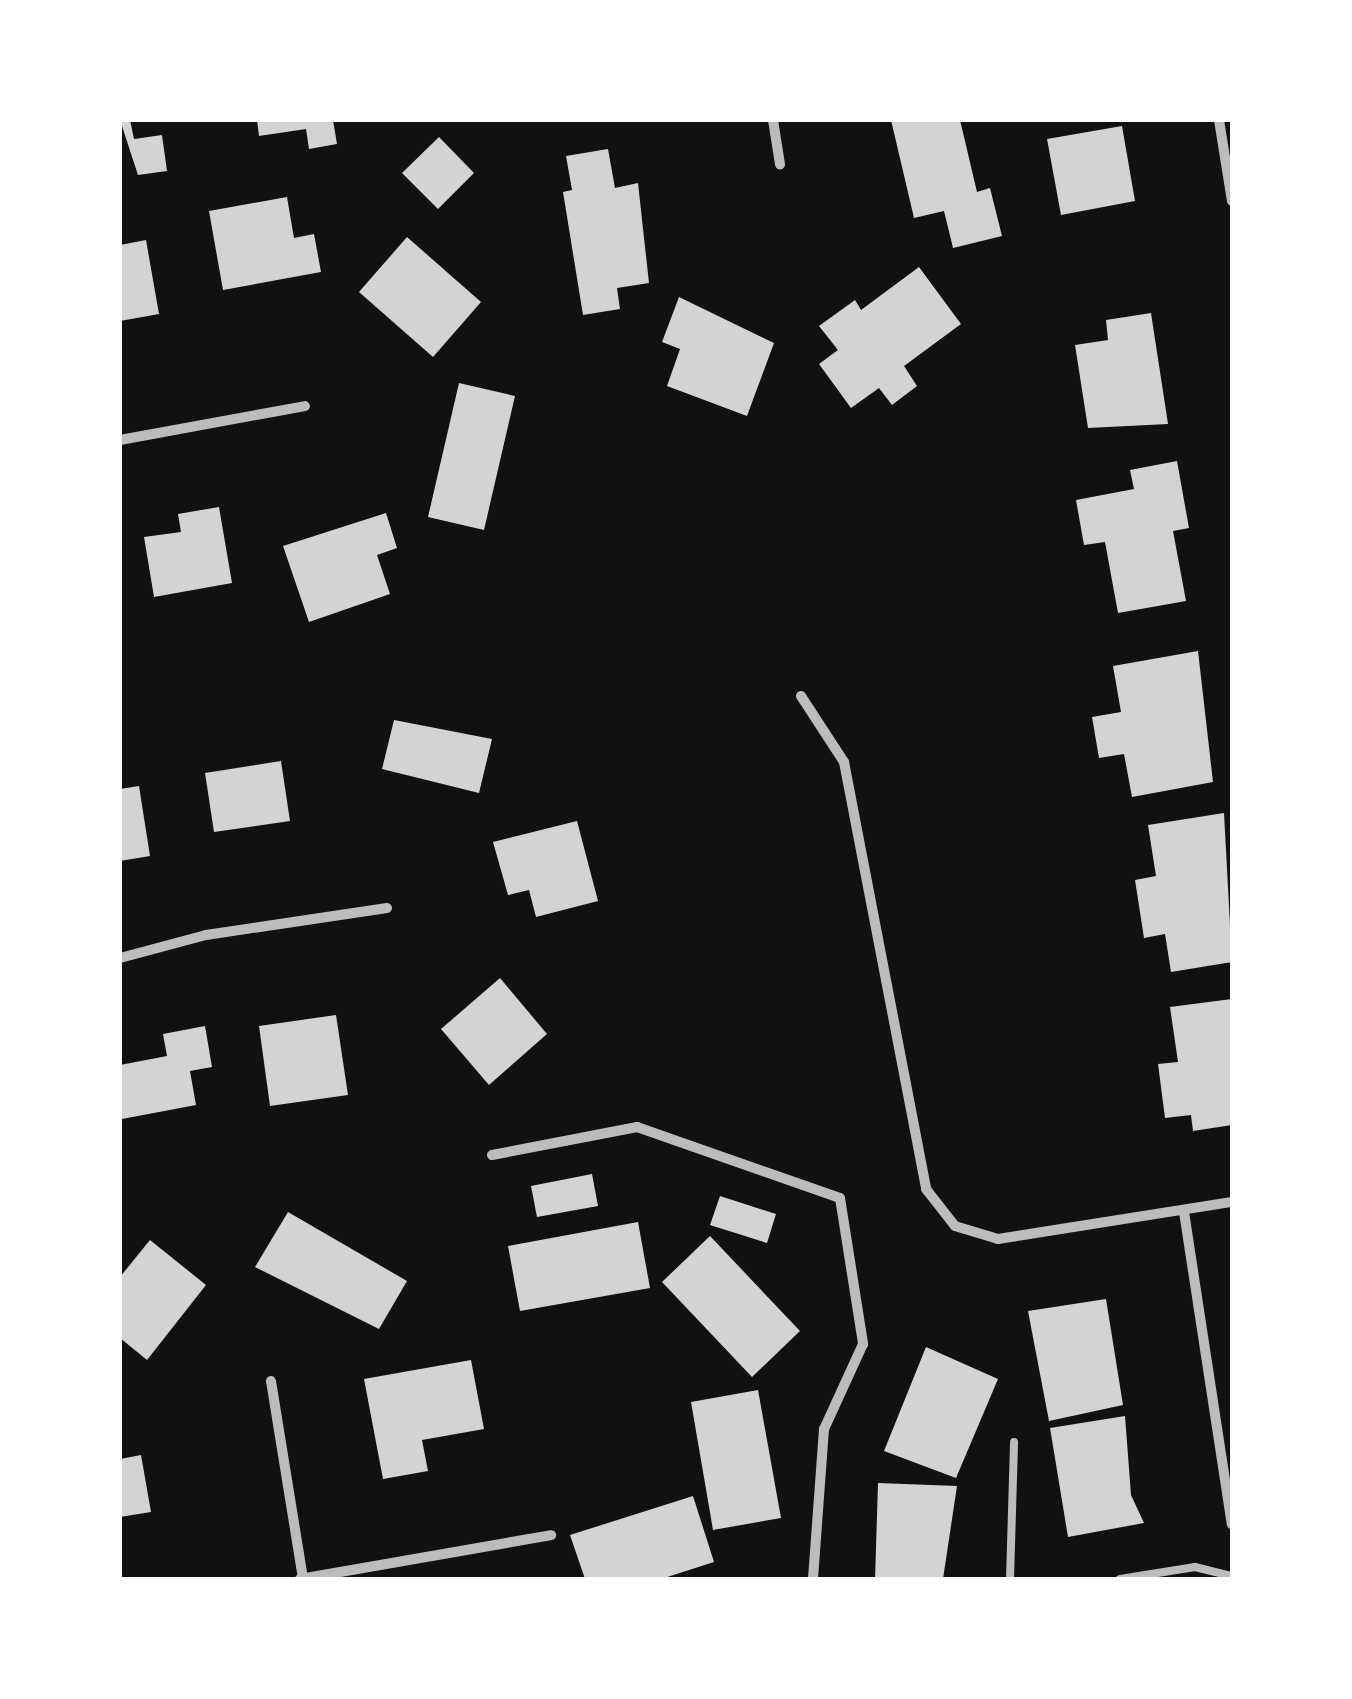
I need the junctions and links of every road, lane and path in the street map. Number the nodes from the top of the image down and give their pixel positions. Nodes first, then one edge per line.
1 (773, 120) edge
2 (1219, 120) edge
3 (780, 164) dead end
4 (1232, 201) edge
5 (305, 406) dead end
6 (120, 440) edge
7 (801, 696) dead end
8 (388, 908) dead end
9 (120, 958) edge
10 (492, 1154) dead end
11 (1232, 1202) edge
12 (1184, 1212) junction
13 (271, 1381) dead end
14 (1014, 1442) dead end
15 (1232, 1524) edge
16 (550, 1535) dead end
17 (1232, 1576) edge
18 (302, 1579) edge
19 (813, 1579) edge
20 (1010, 1579) edge
21 (1120, 1579) edge

1 - 3 street
2 - 4 street
5 - 6 street
7 - 12 street
8 - 9 street
10 - 19 street
11 - 12 street
12 - 15 street
13 - 18 street
14 - 20 lane
16 - 18 street
17 - 21 lane

